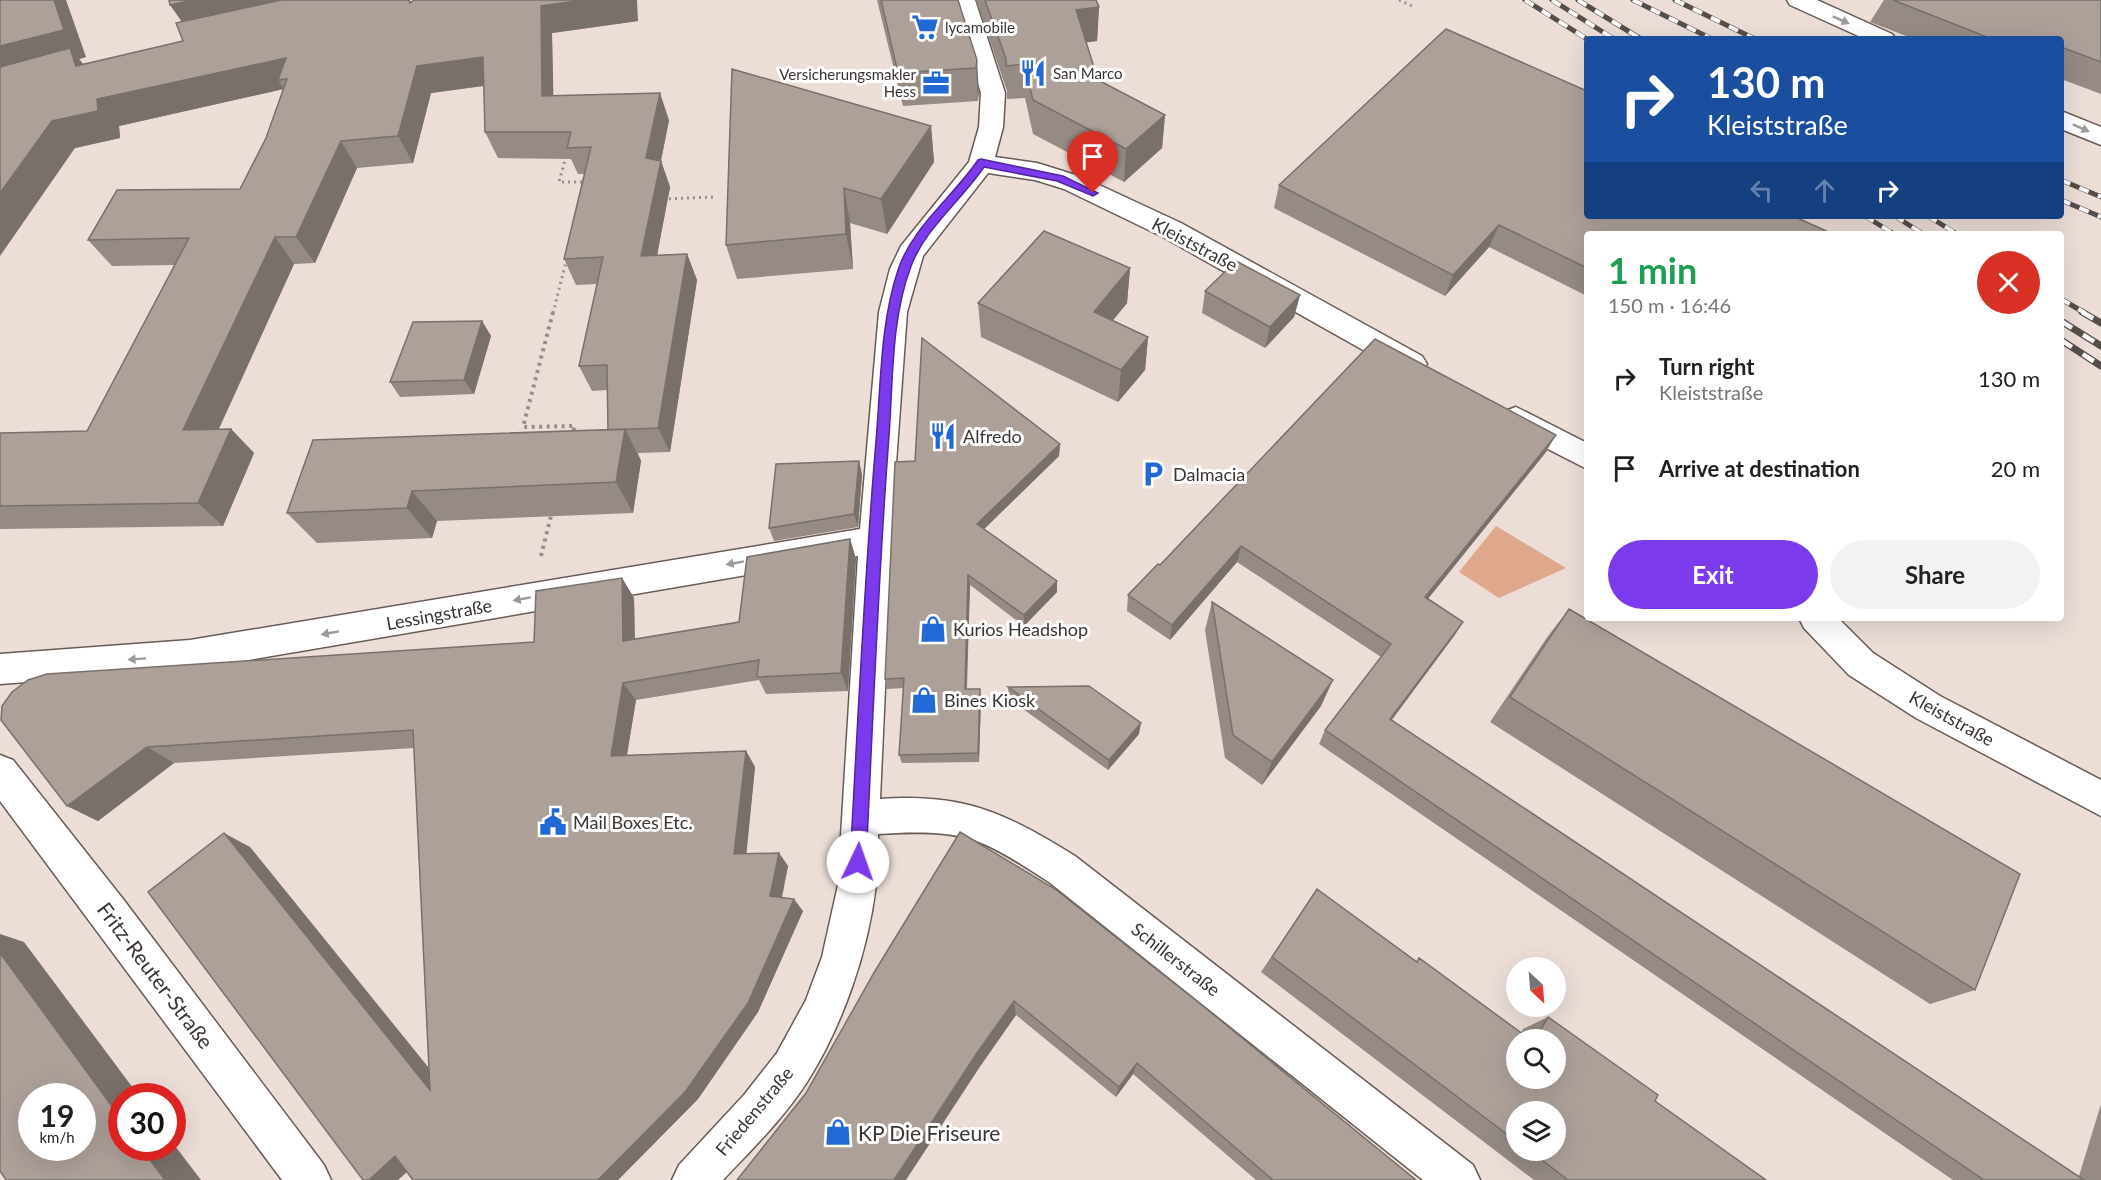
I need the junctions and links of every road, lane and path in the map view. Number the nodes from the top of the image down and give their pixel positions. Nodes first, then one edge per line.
1 (964, 0) edge
2 (1399, 0) edge
3 (1798, 0) edge
4 (1412, 6) dead end
5 (1877, 36) edge
6 (2064, 120) edge
7 (2101, 137) edge
8 (566, 152) edge
9 (981, 163) junction
10 (584, 192) edge
11 (715, 197) dead end
12 (659, 199) edge
13 (567, 257) edge
14 (1432, 375) edge
15 (1494, 408) edge
16 (570, 444) edge
17 (1584, 455) edge
18 (876, 540) junction
19 (1819, 621) edge
20 (0, 669) edge
21 (0, 772) edge
22 (2101, 799) edge
23 (860, 818) junction
24 (309, 1180) edge
25 (693, 1180) edge
26 (1458, 1180) edge

1 - 9 street, Friedenstraße
2 - 4 path
3 -> 5 street
6 -> 7 street
8 - 10 path
9 - 14 street, Kleiststraße
9 - 18 street, Friedenstraße
11 - 12 path
13 - 16 path
15 - 17 street
18 -> 20 street, Lessingstraße
18 - 23 street, Friedenstraße
19 - 22 street, Kleiststraße
21 - 24 street, Fritz-Reuter-Straße
23 - 25 street, Friedenstraße
23 - 26 street, Schillerstraße

